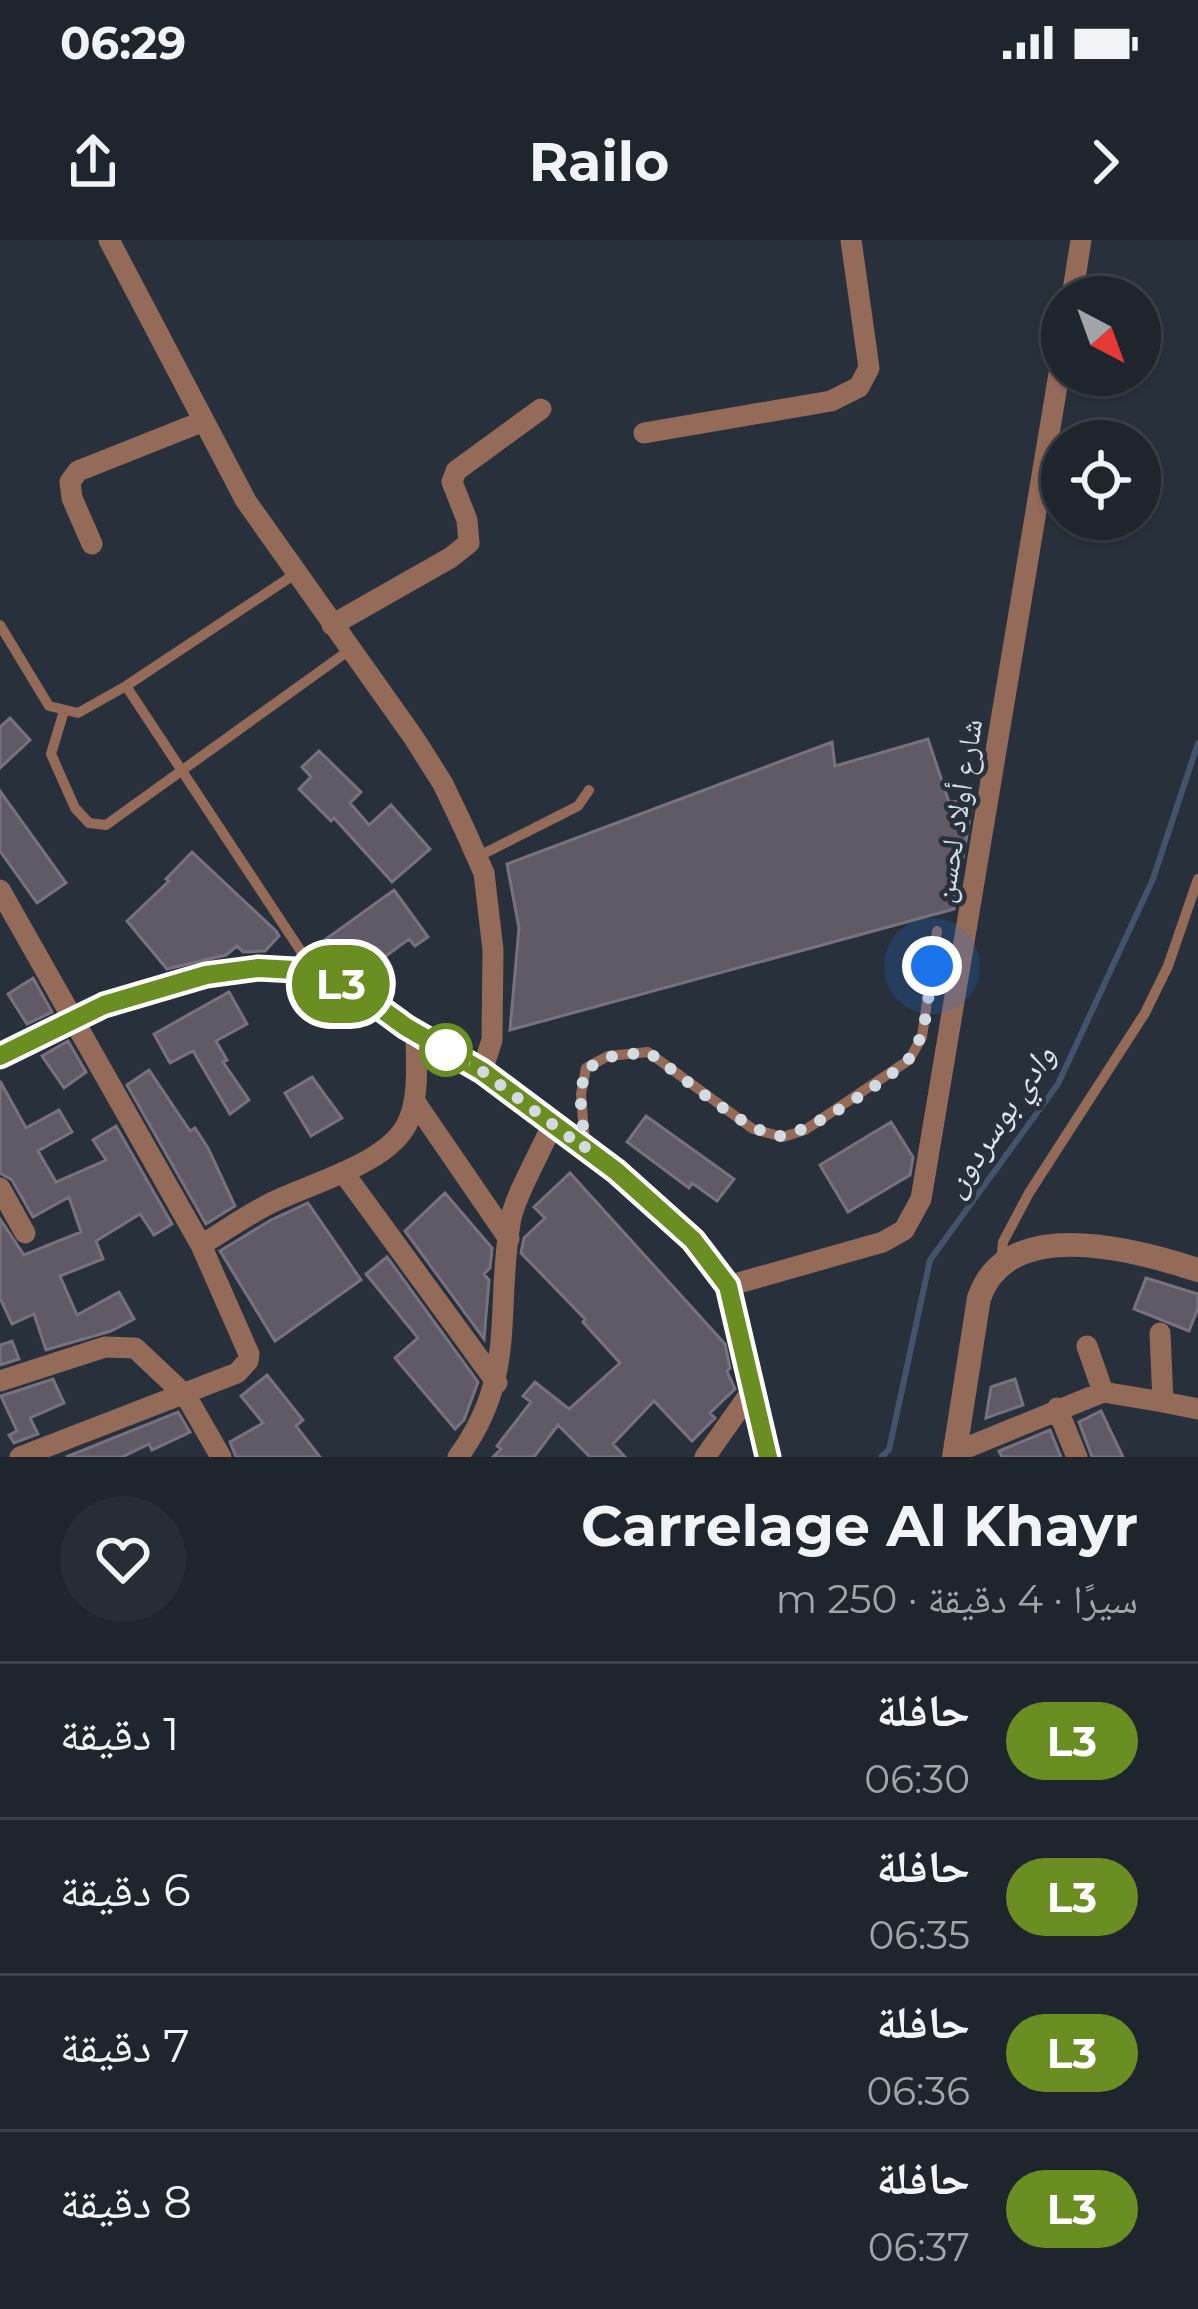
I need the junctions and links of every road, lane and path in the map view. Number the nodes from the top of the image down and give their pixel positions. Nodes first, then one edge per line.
1 (90, 240) edge
2 (109, 240) edge
3 (851, 240) edge
4 (1081, 240) edge
5 (124, 270) junction
6 (1075, 276) edge
7 (1055, 396) edge
8 (541, 409) dead end
9 (204, 421) junction
10 (644, 433) dead end
11 (92, 544) dead end
12 (295, 574) junction
13 (0, 625) edge
14 (332, 625) junction
15 (350, 650) junction
16 (126, 686) junction
17 (64, 711) junction
18 (182, 770) junction
19 (589, 790) dead end
20 (477, 856) junction
21 (1198, 879) edge
22 (0, 890) edge
23 (937, 931) dead end
24 (314, 971) junction
25 (75, 1022) junction
26 (416, 1033) junction
27 (0, 1056) edge
28 (482, 1071) junction
29 (415, 1102) junction
30 (552, 1125) junction
31 (585, 1149) junction
32 (343, 1172) junction
33 (0, 1188) edge
34 (25, 1233) dead end
35 (509, 1239) junction
36 (201, 1245) junction
37 (1001, 1264) junction
38 (1198, 1270) edge
39 (728, 1286) junction
40 (1160, 1334) dead end
41 (1087, 1346) dead end
42 (0, 1381) edge
43 (497, 1383) junction
44 (751, 1392) junction
45 (1103, 1392) junction
46 (186, 1396) junction
47 (1163, 1402) junction
48 (1057, 1408) junction
49 (1198, 1409) edge
50 (955, 1455) edge
51 (20, 1457) edge
52 (220, 1457) edge
53 (458, 1457) edge
54 (705, 1457) edge
55 (768, 1457) edge
56 (1077, 1457) edge

1 - 5 street
2 - 5 street
3 - 10 street
4 - 6 street
5 - 9 street
7 - 39 street, شارع أولاد لحسن
8 - 14 street
9 - 11 street
9 - 12 street
12 - 14 street
12 - 16 lane
13 - 17 lane
14 - 15 street
15 - 18 lane
15 - 20 street
16 - 17 lane
16 - 18 lane
17 - 18 lane
18 - 24 lane
19 - 20 lane
20 - 28 street
21 - 37 lane
22 - 25 street
23 - 31 lane
24 - 25 street
24 - 26 street
25 - 27 street
25 - 36 street
26 - 28 street
26 - 29 street
28 - 30 street
29 - 32 street
29 - 35 street
30 - 31 street
30 - 35 street
31 - 39 street
32 - 36 street
32 - 43 street
33 - 34 street
35 - 43 street
36 - 46 street
37 - 38 street
37 - 50 street
39 - 44 street
40 - 47 street
41 - 45 street
42 - 46 street
43 - 53 street
44 - 54 street
44 - 55 street
45 - 47 street
45 - 48 street
46 - 51 street
46 - 52 street
47 - 49 street
48 - 50 street
48 - 56 street

